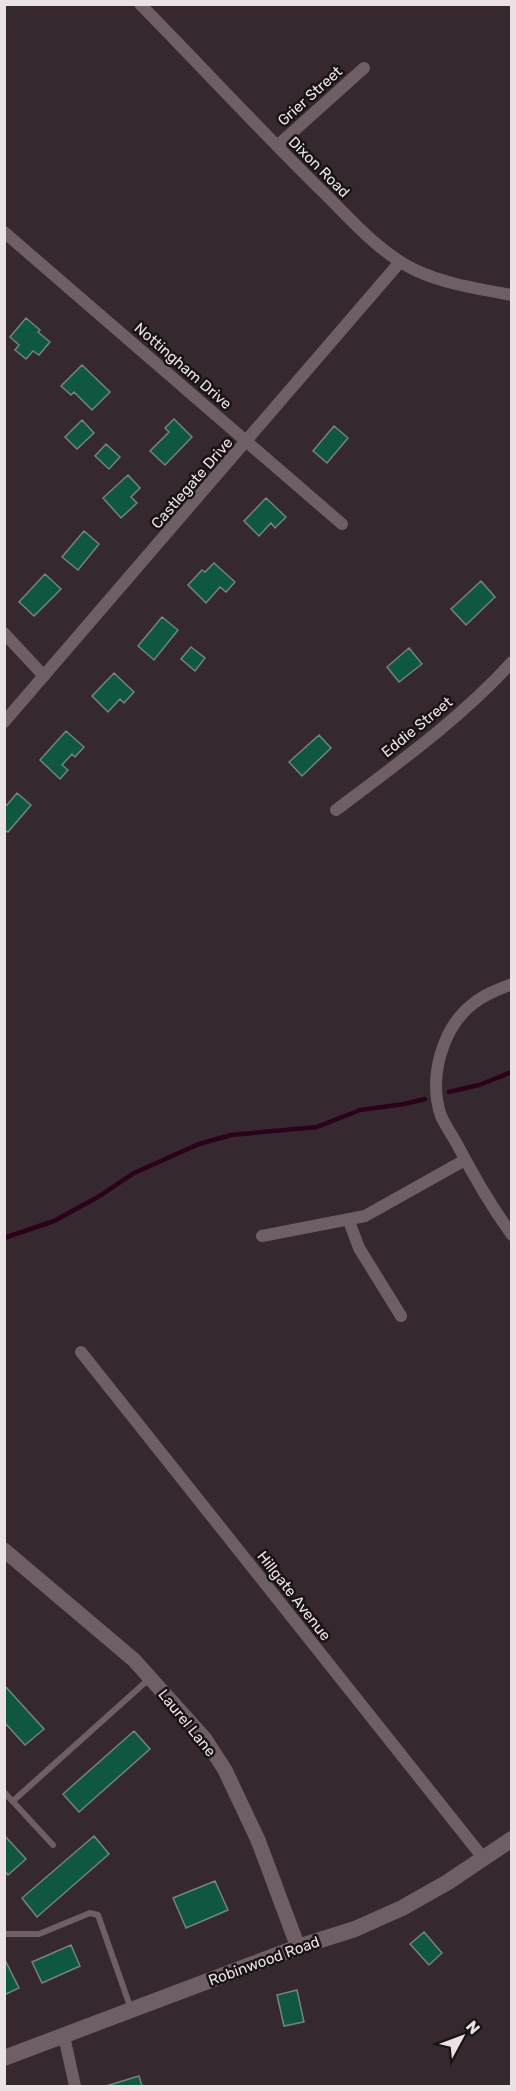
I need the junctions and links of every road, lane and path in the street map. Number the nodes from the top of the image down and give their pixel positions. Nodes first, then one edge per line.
1 (140, 4) edge
2 (364, 68) dead end
3 (276, 146) junction
4 (4, 232) edge
5 (400, 262) junction
6 (512, 295) edge
7 (247, 441) junction
8 (342, 524) dead end
9 (4, 633) edge
10 (512, 662) edge
11 (44, 676) junction
12 (4, 722) edge
13 (336, 810) dead end
14 (512, 984) edge
15 (465, 1160) junction
16 (349, 1221) junction
17 (512, 1235) edge
18 (262, 1236) dead end
19 (401, 1316) dead end
20 (81, 1352) dead end
21 (4, 1550) edge
22 (150, 1678) junction
23 (4, 1792) edge
24 (13, 1801) junction
25 (512, 1839) edge
26 (53, 1845) dead end
27 (484, 1859) junction
28 (4, 1934) edge
29 (298, 1947) junction
30 (132, 2010) junction
31 (64, 2036) junction
32 (4, 2058) edge
33 (75, 2086) edge

1 - 3 street, Dixon Road
2 - 3 street, Grier Street
3 - 5 street, Dixon Road
4 - 7 street, Nottingham Drive
5 - 6 street, Dixon Road
5 - 7 street, Castlegate Drive
7 - 8 street, Nottingham Drive
7 - 11 street, Castlegate Drive
9 - 11 street
10 - 13 street, Eddie Street
11 - 12 street, Castlegate Drive
14 - 15 street
15 - 16 street
15 - 17 street
16 - 18 street
16 - 19 street
20 - 27 street, Hillgate Avenue
21 - 22 street, Laurel Lane
22 - 24 lane
22 - 29 street, Laurel Lane
23 - 24 lane
24 - 26 lane
25 - 27 main road, Robinwood Road
27 - 29 main road, Robinwood Road
28 - 30 lane
29 - 30 main road, Robinwood Road
30 - 31 main road, Robinwood Road
31 - 32 main road, Robinwood Road
31 - 33 street

